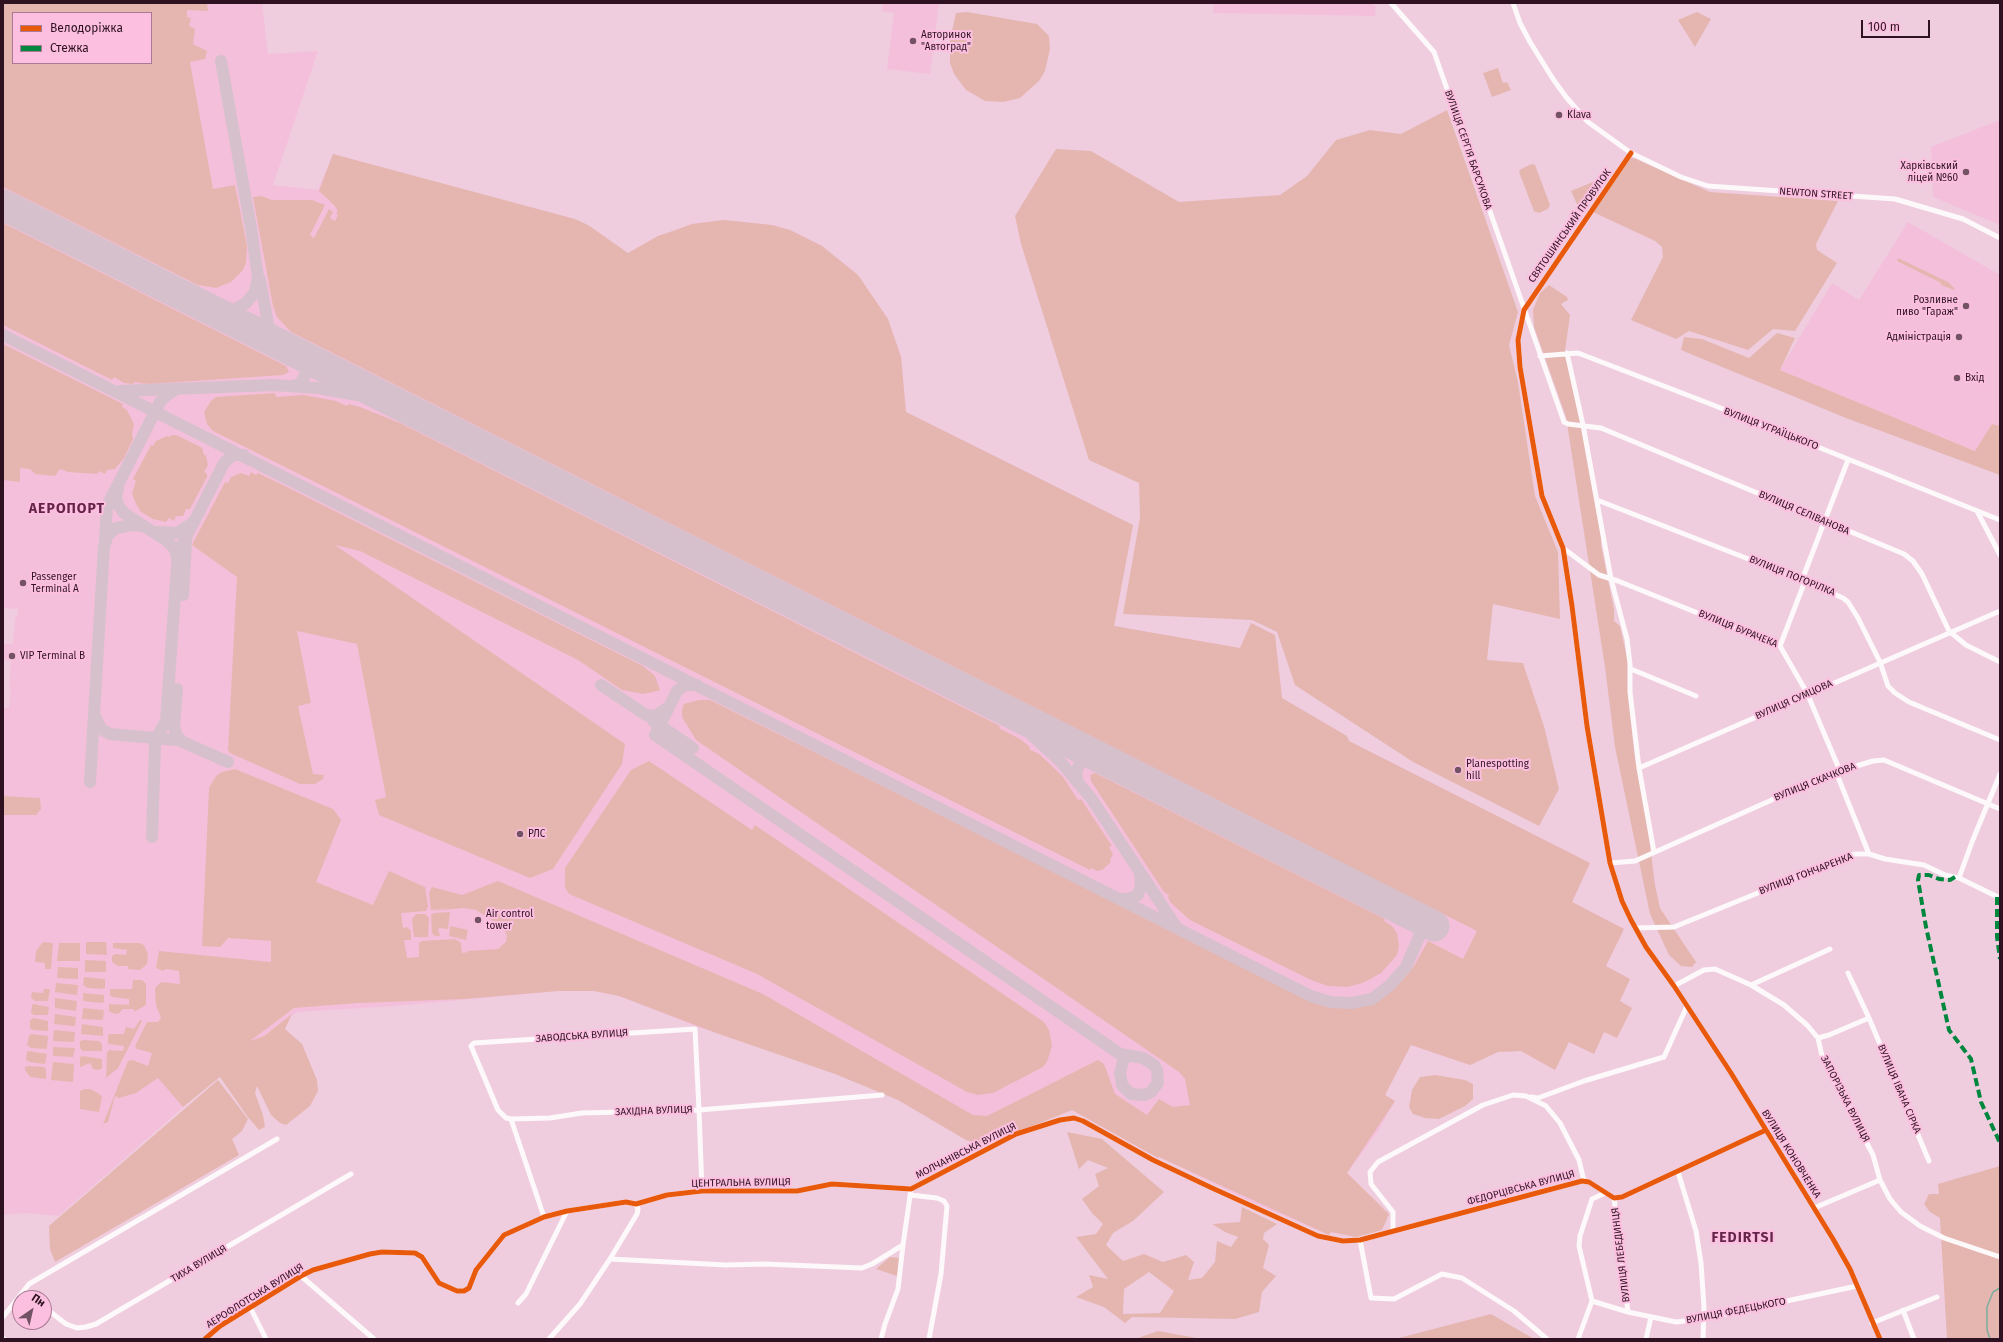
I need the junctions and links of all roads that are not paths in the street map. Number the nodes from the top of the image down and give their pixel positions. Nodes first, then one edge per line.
1 (1390, 3) edge
2 (1514, 3) edge
3 (1631, 153) junction
4 (2000, 238) edge
5 (1524, 310) junction
6 (1567, 354) junction
7 (1540, 356) junction
8 (1564, 422) joint
9 (1583, 425) junction
10 (1848, 460) junction
11 (1597, 500) junction
12 (1977, 511) junction
13 (1824, 520) junction
14 (2000, 520) edge
15 (1563, 548) junction
16 (2000, 555) edge
17 (1611, 578) junction
18 (1804, 580) junction
19 (2000, 611) edge
20 (1949, 632) junction
21 (1780, 646) junction
22 (1880, 662) junction
23 (2000, 662) edge
24 (1631, 668) junction
25 (1807, 694) junction
26 (1696, 696) dead end
27 (2000, 740) edge
28 (1639, 768) junction
29 (1838, 771) junction
30 (2000, 774) edge
31 (1988, 804) junction
32 (2000, 809) edge
33 (1654, 852) junction
34 (1869, 854) junction
35 (1610, 863) junction
36 (1959, 878) junction
37 (2000, 898) edge
38 (1635, 928) junction
39 (1830, 949) dead end
40 (1848, 973) dead end
41 (1751, 985) junction
42 (1674, 986) junction
43 (1687, 1006) junction
44 (1869, 1018) junction
45 (1818, 1038) junction
46 (882, 1095) dead end
47 (1526, 1096) junction
48 (699, 1110) junction
49 (511, 1119) junction
50 (1766, 1130) junction
51 (277, 1139) dead end
52 (1929, 1161) dead end
53 (1678, 1172) junction
54 (352, 1174) dead end
55 (1880, 1180) junction
56 (1584, 1181) junction
57 (911, 1189) junction
58 (702, 1191) junction
59 (1604, 1193) junction
60 (910, 1195) junction
61 (1614, 1198) junction
62 (636, 1204) junction
63 (1814, 1208) junction
64 (566, 1211) junction
65 (544, 1217) junction
66 (1393, 1231) junction
67 (1360, 1240) junction
68 (904, 1245) junction
69 (2000, 1257) edge
70 (610, 1259) junction
71 (301, 1276) junction
72 (1857, 1286) junction
73 (25, 1290) edge
74 (464, 1291) joint
75 (1938, 1297) dead end
76 (1592, 1300) junction
77 (518, 1303) dead end
78 (12, 1306) edge
79 (250, 1307) junction
80 (1902, 1310) junction
81 (1628, 1312) junction
82 (52, 1313) edge
83 (1651, 1316) junction
84 (3, 1317) edge
85 (1702, 1319) junction
86 (1872, 1323) junction
87 (205, 1339) edge
88 (266, 1339) edge
89 (374, 1339) edge
90 (549, 1339) edge
91 (881, 1339) edge
92 (929, 1339) edge
93 (1547, 1339) edge
94 (1578, 1339) edge
95 (1646, 1339) edge
96 (1703, 1339) edge
97 (1880, 1339) edge
98 (1914, 1339) edge

1 - 5 street, ВУЛИЦЯ СЕРГІЯ БАРСУКОВА
2 - 3 street, NEWTON STREET
3 - 4 street, NEWTON STREET
3 - 5 street, СВЯТОШИНСЬКИЙ ПРОВУЛОК
5 - 7 street, ВУЛИЦЯ СЕРГІЯ БАРСУКОВА
5 - 15 street, ВУЛИЦЯ КОНОВЧЕНКА
6 - 7 street, ВУЛИЦЯ УГРАЇЦЬКОГО
6 - 9 street
6 - 10 street, ВУЛИЦЯ УГРАЇЦЬКОГО
7 - 8 street, ВУЛИЦЯ СЕРГІЯ БАРСУКОВА
8 - 9 street, ВУЛИЦЯ СЕЛІВАНОВА
9 - 11 street
9 - 13 street, ВУЛИЦЯ СЕЛІВАНОВА
10 - 12 street, ВУЛИЦЯ УГРАЇЦЬКОГО
10 - 13 street
11 - 17 street
11 - 18 street, ВУЛИЦЯ ПОГОРІЛКА
12 - 14 street, ВУЛИЦЯ УГРАЇЦЬКОГО
12 - 16 street
13 - 18 street
13 - 20 street, ВУЛИЦЯ СЕЛІВАНОВА
15 - 17 street, ВУЛИЦЯ БУРАЧЕКА
15 - 35 street, ВУЛИЦЯ КОНОВЧЕНКА
17 - 21 street, ВУЛИЦЯ БУРАЧЕКА
17 - 24 street
18 - 21 street
18 - 22 street, ВУЛИЦЯ ПОГОРІЛКА
19 - 20 street, ВУЛИЦЯ СУМЦОВА
20 - 22 street, ВУЛИЦЯ СУМЦОВА
20 - 23 street, ВУЛИЦЯ СЕЛІВАНОВА
21 - 25 street, ВУЛИЦЯ БУРАЧЕКА
22 - 25 street, ВУЛИЦЯ СУМЦОВА
22 - 27 street, ВУЛИЦЯ ПОГОРІЛКА
24 - 26 street
24 - 28 street
25 - 28 street, ВУЛИЦЯ СУМЦОВА
25 - 29 street, ВУЛИЦЯ БУРАЧЕКА
28 - 33 street
29 - 31 street, ВУЛИЦЯ СКАЧКОВА
29 - 33 street, ВУЛИЦЯ СКАЧКОВА
29 - 34 street, ВУЛИЦЯ БУРАЧЕКА
30 - 31 street
31 - 32 street, ВУЛИЦЯ СКАЧКОВА
31 - 36 street
33 - 35 street, ВУЛИЦЯ СКАЧКОВА
34 - 36 street, ВУЛИЦЯ ГОНЧАРЕНКА
34 - 38 street, ВУЛИЦЯ ГОНЧАРЕНКА
35 - 38 street, ВУЛИЦЯ КОНОВЧЕНКА
36 - 37 street, ВУЛИЦЯ ГОНЧАРЕНКА
38 - 42 street, ВУЛИЦЯ КОНОВЧЕНКА
39 - 41 street
40 - 44 street, ВУЛИЦЯ ІВАНА СІРКА
41 - 42 street, ЗАПОРІЗЬКА ВУЛИЦЯ
41 - 45 street, ЗАПОРІЗЬКА ВУЛИЦЯ
42 - 43 street, ВУЛИЦЯ КОНОВЧЕНКА
43 - 47 street
43 - 50 street, ВУЛИЦЯ КОНОВЧЕНКА
44 - 45 street
44 - 52 street, ВУЛИЦЯ ІВАНА СІРКА
45 - 55 street, ЗАПОРІЗЬКА ВУЛИЦЯ
46 - 48 street, ЗАХІДНА ВУЛИЦЯ
47 - 56 street
47 - 66 street
48 - 49 street, ЗАХІДНА ВУЛИЦЯ
48 - 49 street, ЗАВОДСЬКА ВУЛИЦЯ
48 - 58 street
49 - 65 street
50 - 53 street
50 - 63 street, ВУЛИЦЯ КОНОВЧЕНКА
51 - 73 street
53 - 61 street
53 - 85 street
54 - 82 street, ТИХА ВУЛИЦЯ
55 - 63 street
55 - 69 street, ЗАПОРІЗЬКА ВУЛИЦЯ
56 - 59 street, ФЕДОРЦІВСЬКА ВУЛИЦЯ
56 - 66 street, ФЕДОРЦІВСЬКА ВУЛИЦЯ
57 - 58 street, ЦЕНТРАЛЬНА ВУЛИЦЯ
57 - 60 street, МОЛЧАНІВСЬКА ВУЛИЦЯ
57 - 67 street, МОЛЧАНІВСЬКА ВУЛИЦЯ
58 - 62 street, ЦЕНТРАЛЬНА ВУЛИЦЯ
59 - 61 street, ФЕДОРЦІВСЬКА ВУЛИЦЯ
59 - 76 street
60 - 68 street, МОЛЧАНІВСЬКА ВУЛИЦЯ
60 - 92 street, МОЛЧАНІВСЬКА ВУЛИЦЯ
61 - 81 street, ВУЛИЦЯ ЛЕБЕДИНЦЯ
62 - 64 street, ЦЕНТРАЛЬНА ВУЛИЦЯ
62 - 70 street
63 - 72 street, ВУЛИЦЯ КОНОВЧЕНКА
64 - 65 street, ЦЕНТРАЛЬНА ВУЛИЦЯ
64 - 77 street
65 - 74 street, ЦЕНТРАЛЬНА ВУЛИЦЯ
66 - 67 street, ФЕДОРЦІВСЬКА ВУЛИЦЯ
67 - 93 street
68 - 70 street
68 - 91 street, МОЛЧАНІВСЬКА ВУЛИЦЯ
70 - 90 street
71 - 74 street, АЕРОФЛОТСЬКА ВУЛИЦЯ
71 - 79 street, АЕРОФЛОТСЬКА ВУЛИЦЯ
71 - 89 street
72 - 85 street, ВУЛИЦЯ ФЕДЕЦЬКОГО
72 - 86 street, ВУЛИЦЯ КОНОВЧЕНКА
75 - 80 street
76 - 81 street, ВУЛИЦЯ ФЕДЕЦЬКОГО
76 - 94 street
78 - 84 street
79 - 87 street, АЕРОФЛОТСЬКА ВУЛИЦЯ
79 - 88 street
80 - 86 street
80 - 98 street
81 - 83 street, ВУЛИЦЯ ФЕДЕЦЬКОГО
83 - 85 street, ВУЛИЦЯ ФЕДЕЦЬКОГО
83 - 95 street
85 - 96 street
86 - 97 street, ВУЛИЦЯ КОНОВЧЕНКА

